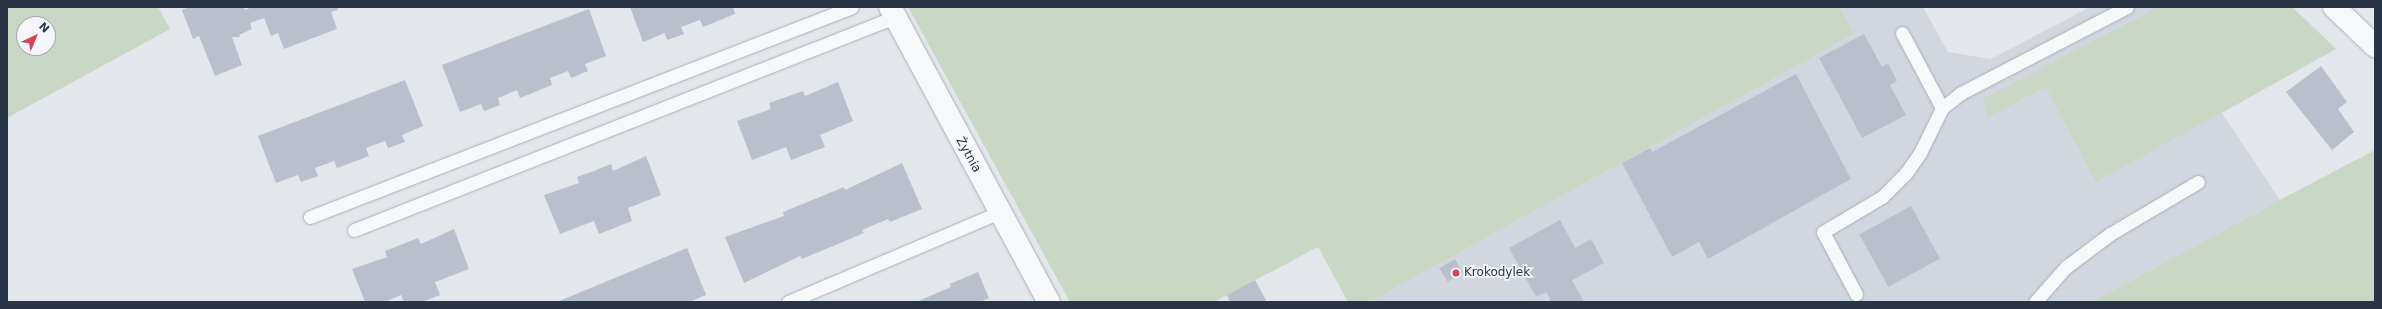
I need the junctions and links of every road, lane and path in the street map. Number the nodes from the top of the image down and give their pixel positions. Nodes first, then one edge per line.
1 (852, 7) edge
2 (2127, 7) edge
3 (2334, 7) edge
4 (893, 12) edge
5 (1902, 33) dead end
6 (2375, 46) edge
7 (1942, 108) junction
8 (2198, 182) dead end
9 (1000, 212) junction
10 (310, 217) dead end
11 (354, 230) dead end
12 (1856, 294) dead end
13 (788, 302) edge
14 (1049, 302) edge
15 (2035, 302) edge

1 - 10 lane
2 - 7 lane
3 - 6 street
4 - 9 street, Żytnia
4 - 11 lane
5 - 7 lane
7 - 12 lane
8 - 15 lane
9 - 13 lane
9 - 14 street, Żytnia

